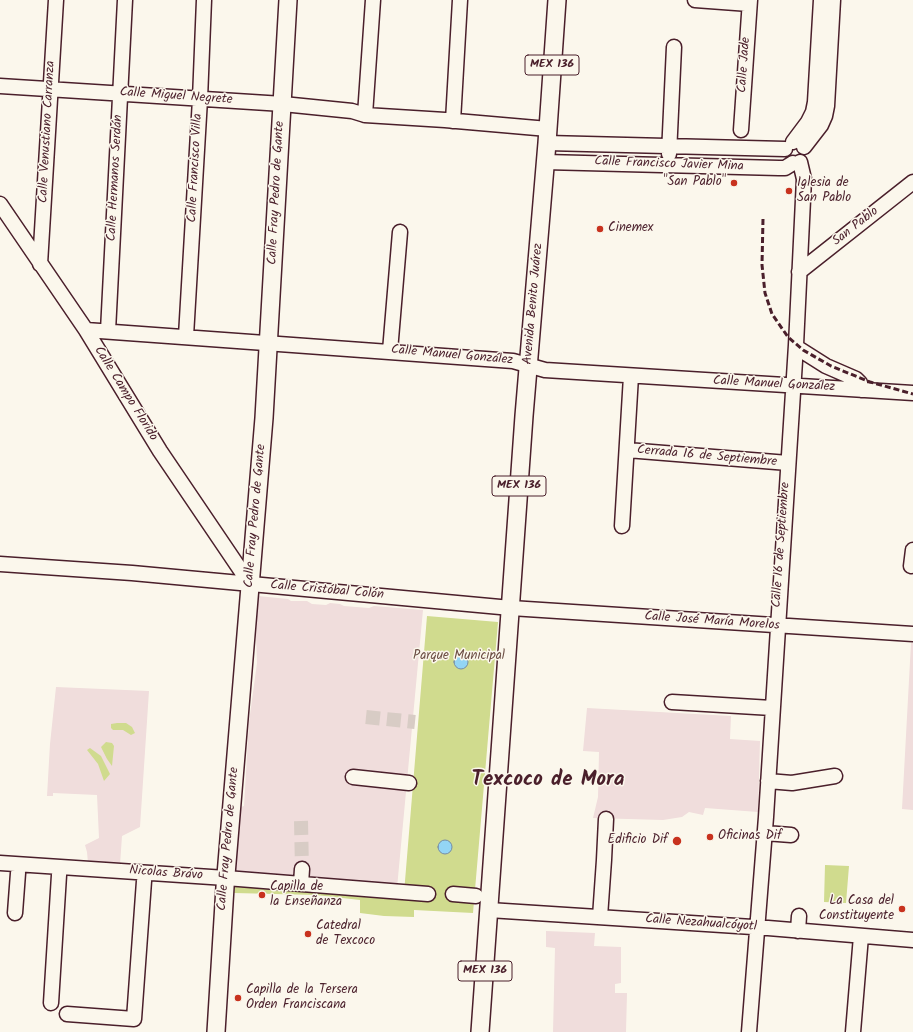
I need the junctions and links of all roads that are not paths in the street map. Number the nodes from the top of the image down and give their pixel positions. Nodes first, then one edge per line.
1 (56, 0) edge
2 (125, 0) edge
3 (204, 0) edge
4 (288, 0) edge
5 (372, 0) edge
6 (460, 0) edge
7 (557, 0) edge
8 (695, 0) edge
9 (821, 0) edge
10 (834, 0) edge
11 (750, 2) edge
12 (674, 47) dead end
13 (0, 86) edge
14 (50, 89) junction
15 (121, 94) junction
16 (200, 99) junction
17 (283, 104) junction
18 (361, 111) junction
19 (453, 117) junction
20 (741, 130) dead end
21 (547, 131) junction
22 (586, 144) junction
23 (669, 146) junction
24 (794, 146) junction
25 (747, 148) junction
26 (545, 162) junction
27 (585, 163) junction
28 (796, 163) junction
29 (668, 165) junction
30 (746, 167) junction
31 (913, 182) edge
32 (0, 204) edge
33 (400, 232) dead end
34 (40, 264) junction
35 (798, 272) junction
36 (86, 330) junction
37 (108, 331) junction
38 (186, 336) junction
39 (268, 343) junction
40 (796, 347) junction
41 (390, 351) junction
42 (528, 364) junction
43 (632, 376) junction
44 (793, 386) junction
45 (861, 390) junction
46 (913, 393) edge
47 (627, 450) junction
48 (788, 463) junction
49 (622, 526) dead end
50 (913, 550) edge
51 (0, 564) edge
52 (911, 566) dead end
53 (250, 584) junction
54 (511, 608) junction
55 (777, 626) junction
56 (913, 634) edge
57 (672, 702) dead end
58 (772, 708) junction
59 (834, 776) dead end
60 (353, 777) dead end
61 (768, 781) junction
62 (409, 783) dead end
63 (606, 819) dead end
64 (765, 834) junction
65 (791, 835) dead end
66 (0, 863) edge
67 (302, 869) tunnel mouth
68 (0, 872) edge
69 (18, 873) junction
70 (59, 875) junction
71 (144, 881) junction
72 (225, 882) junction
73 (301, 884) junction
74 (428, 894) dead end
75 (453, 894) dead end
76 (476, 896) dead end
77 (489, 910) junction
78 (15, 913) dead end
79 (799, 916) dead end
80 (600, 917) junction
81 (757, 928) junction
82 (798, 931) junction
83 (861, 936) junction
84 (913, 940) edge
85 (51, 1003) dead end
86 (67, 1014) dead end
87 (216, 1032) edge
88 (480, 1032) edge
89 (749, 1032) edge
90 (853, 1032) edge

1 - 14 street, Calle Venustiano Carranza
2 - 15 street, Calle Hermanos Serdán
3 - 16 street, Calle Francisco Villa
4 - 17 main road, Calle Fray Pedro de Gante
5 - 18 street
6 - 19 street
7 - 21 main road, Avenida Benito Juárez / MEX 136
8 - 11 street
9 - 24 street
10 - 24 street
11 - 20 street, Calle Jade
12 - 23 street
13 - 14 street, Calle Miguel Negrete
14 - 15 street, Calle Miguel Negrete
14 - 34 street, Calle Venustiano Carranza
15 - 16 street, Calle Miguel Negrete
15 - 37 street, Calle Hermanos Serdán
16 - 17 street, Calle Miguel Negrete
16 - 38 street, Calle Francisco Villa
17 - 18 street, Calle Miguel Negrete
17 - 39 main road, Calle Fray Pedro de Gante
18 - 19 street, Calle Miguel Negrete
19 - 21 street, Calle Miguel Negrete
21 - 22 street, Calle Francisco Javier Mina
21 - 26 main road, Avenida Benito Juárez / MEX 136
22 - 23 street, Calle Francisco Javier Mina
22 - 27 street
23 - 25 street, Calle Francisco Javier Mina
23 - 29 street
24 - 25 street, Calle Francisco Javier Mina
24 - 28 street
24 - 28 street
25 - 30 street
26 - 27 street, Calle Francisco Javier Mina
26 - 42 main road, Avenida Benito Juárez / MEX 136
27 - 29 street, Calle Francisco Javier Mina
28 - 30 street, Calle Francisco Javier Mina
28 - 35 street, Calle 16 de Septiembre
29 - 30 street, Calle Francisco Javier Mina
31 - 35 street, San Pablo
32 - 34 street, Calle Campo Florido
33 - 41 street
34 - 36 street, Calle Campo Florido
35 - 40 street, Calle 16 de Septiembre
36 - 37 street, Calle Manuel González
36 - 53 street, Calle Campo Florido
37 - 38 street, Calle Manuel González
38 - 39 street, Calle Manuel González
39 - 41 street, Calle Manuel González
39 - 53 main road, Calle Fray Pedro de Gante
40 - 44 street, Calle 16 de Septiembre
40 - 45 street
41 - 42 street, Calle Manuel González
42 - 43 street, Calle Manuel González
42 - 54 main road, Avenida Benito Juárez / MEX 136
43 - 44 street, Calle Manuel González
43 - 47 street
44 - 45 street, Calle Manuel González
44 - 48 street, Calle 16 de Septiembre
45 - 46 street, Calle Manuel González
47 - 48 street, Cerrada 16 de Septiembre
47 - 49 street
48 - 55 street, Calle 16 de Septiembre
50 - 52 street
51 - 53 street, Calle Cristóbal Colón
53 - 54 street, Calle Cristóbal Colón
53 - 72 main road, Calle Fray Pedro de Gante
54 - 55 street, Calle José María Morelos
54 - 77 main road, MEX 136
55 - 56 street, Calle José María Morelos
55 - 58 street, Calle 16 de Septiembre
57 - 58 street
58 - 61 street, Calle 16 de Septiembre
59 - 61 street
60 - 62 street
61 - 64 street, Calle 16 de Septiembre
63 - 80 street
64 - 65 street
64 - 81 street, Calle 16 de Septiembre
66 - 72 street, Nicolas Brávo
67 - 73 street
68 - 69 street, Nicolas Brávo
69 - 70 street, Nicolas Brávo
69 - 78 street
70 - 71 street, Nicolas Brávo
70 - 85 street
71 - 72 street, Nicolas Brávo
71 - 86 street
72 - 73 street, Nicolas Brávo
72 - 87 main road, Calle Fray Pedro de Gante
73 - 74 street, Nicolas Brávo
75 - 76 street
77 - 80 street, Calle Nezahualcóyotl
77 - 88 main road, MEX 136
79 - 82 street
80 - 81 street, Calle Nezahualcóyotl
81 - 82 street, Calle Nezahualcóyotl
81 - 89 street, Calle 16 de Septiembre
82 - 83 street, Calle Nezahualcóyotl
83 - 84 street, Calle Nezahualcóyotl
83 - 90 street

